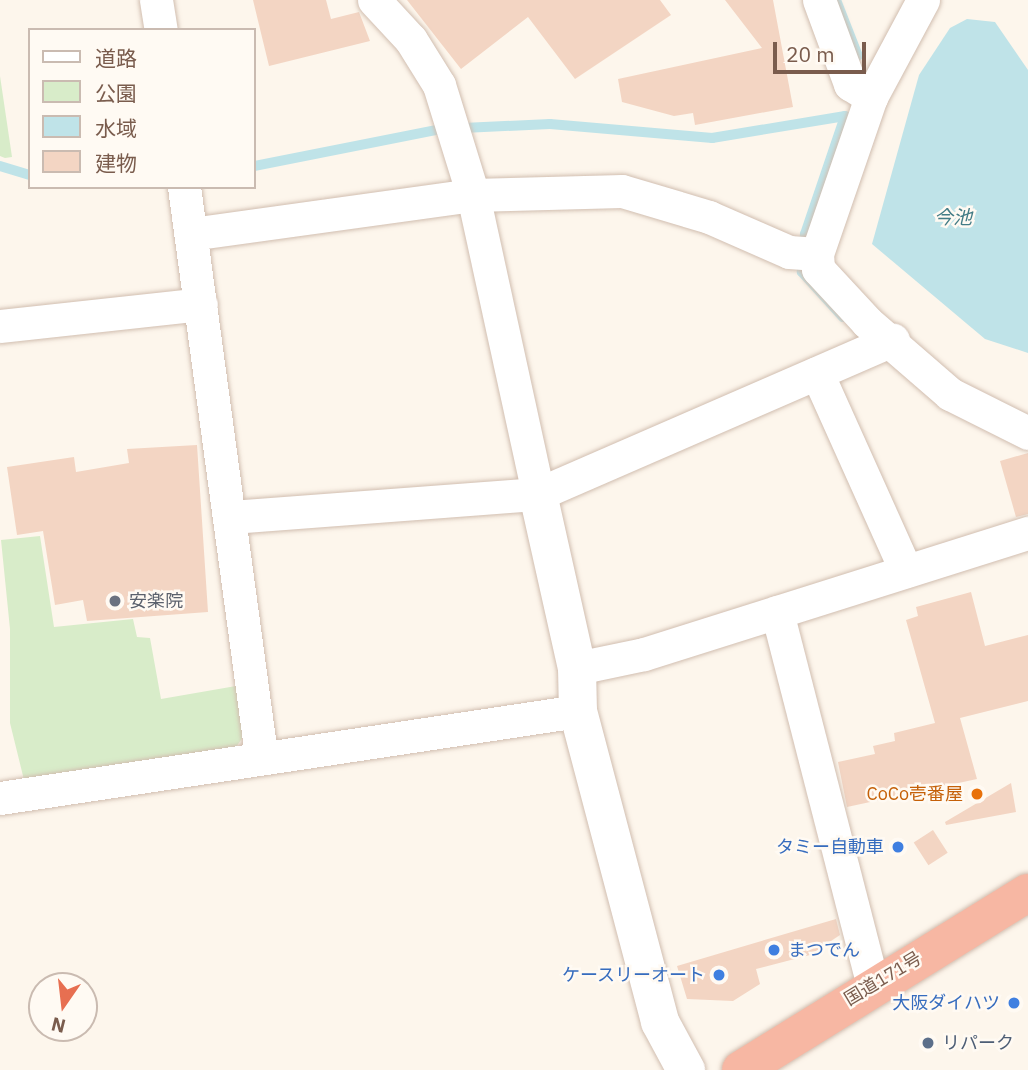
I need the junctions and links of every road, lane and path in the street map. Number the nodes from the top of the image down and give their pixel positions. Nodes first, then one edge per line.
1 (156, 0) edge
2 (374, 0) edge
3 (819, 0) edge
4 (923, 0) edge
5 (161, 28) edge
6 (871, 97) junction
7 (184, 189) edge
8 (473, 195) junction
9 (191, 234) junction
10 (817, 254) junction
11 (201, 304) junction
12 (0, 326) edge
13 (893, 340) junction
14 (817, 373) junction
15 (1028, 433) edge
16 (538, 494) junction
17 (231, 517) junction
18 (1028, 533) edge
19 (906, 571) junction
20 (778, 612) junction
21 (577, 668) junction
22 (578, 711) junction
23 (261, 754) junction
24 (0, 797) edge
25 (1028, 893) edge
26 (873, 985) junction
27 (685, 1070) edge
28 (741, 1070) edge

1 - 5 street
2 - 8 street
3 - 6 street
4 - 6 street
6 - 10 street
7 - 9 street
8 - 9 street
8 - 10 street
8 - 16 street
9 - 11 street
10 - 13 street
11 - 12 street
11 - 17 street
13 - 14 street
13 - 15 street
14 - 16 street
14 - 19 street
16 - 17 street
16 - 21 street
17 - 23 street
18 - 19 street
19 - 20 street
20 - 21 street
20 - 26 street
21 - 22 street
22 - 23 street
22 - 27 street
23 - 24 street
25 - 26 highway, 国道171号
26 - 28 highway, 国道171号

